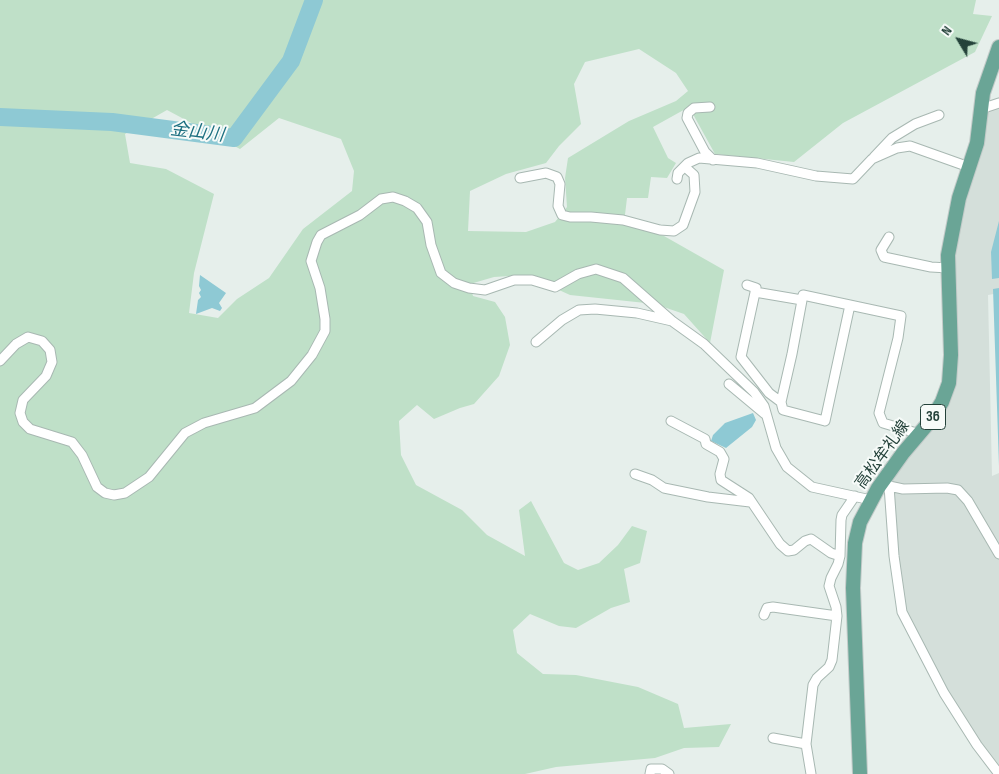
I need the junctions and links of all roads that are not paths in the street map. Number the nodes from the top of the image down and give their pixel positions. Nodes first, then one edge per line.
1 (999, 47) edge
2 (999, 103) edge
3 (710, 107) dead end
4 (981, 110) junction
5 (939, 115) dead end
6 (872, 159) junction
7 (714, 160) junction
8 (685, 166) junction
9 (969, 167) junction
10 (520, 178) dead end
11 (677, 179) dead end
12 (889, 237) dead end
13 (948, 268) junction
14 (748, 285) dead end
15 (755, 292) junction
16 (802, 300) junction
17 (850, 306) junction
18 (672, 321) junction
19 (536, 342) dead end
20 (0, 361) edge
21 (729, 384) dead end
22 (781, 402) junction
23 (767, 416) junction
24 (670, 421) dead end
25 (920, 434) junction
26 (635, 474) dead end
27 (887, 483) junction
28 (855, 496) junction
29 (871, 500) junction
30 (751, 502) junction
31 (999, 554) edge
32 (840, 556) junction
33 (764, 615) dead end
34 (837, 616) junction
35 (773, 738) dead end
36 (806, 744) junction
37 (997, 771) edge
38 (650, 774) edge
39 (669, 774) edge
40 (811, 774) edge
41 (860, 774) edge

1 - 4 main road, 高松牟礼線 / 36
2 - 4 street
3 - 7 street
4 - 9 main road, 高松牟礼線 / 36
5 - 6 street
6 - 7 street
6 - 9 street
7 - 8 street
8 - 10 street
8 - 11 street
9 - 13 main road, 高松牟礼線 / 36
12 - 13 street
13 - 25 main road, 高松牟礼線 / 36
14 - 15 street
15 - 16 street
15 - 22 street
16 - 17 street
16 - 22 street
17 - 22 street
17 - 25 street
18 - 19 street
18 - 20 street
18 - 23 street
21 - 23 street
23 - 28 street
24 - 30 street
25 - 27 main road, 高松牟礼線 / 36
26 - 30 street
27 - 29 main road, 高松牟礼線 / 36
27 - 31 street
27 - 37 street
28 - 29 street
28 - 32 street
29 - 41 main road, 高松牟礼線 / 36
30 - 32 street
32 - 34 street
33 - 34 street
34 - 36 street
35 - 36 street
36 - 40 street
38 - 39 street

